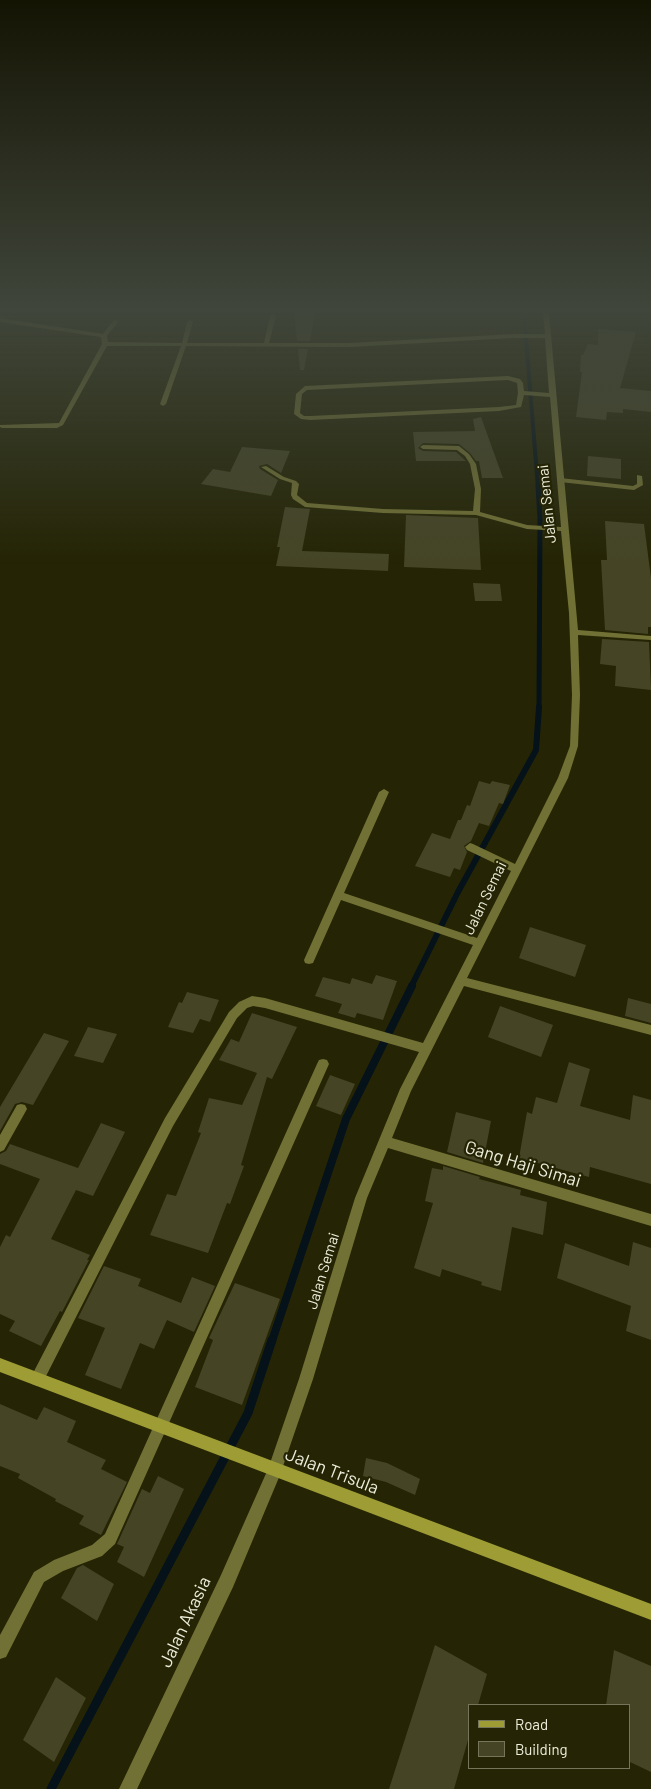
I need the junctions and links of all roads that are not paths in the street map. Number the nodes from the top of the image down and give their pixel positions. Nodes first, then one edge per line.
1 (76, 396) edge
2 (166, 396) edge
3 (299, 396) edge
4 (520, 396) edge
5 (549, 396) edge
6 (163, 404) dead end
7 (2, 426) dead end
8 (423, 447) dead end
9 (264, 467) dead end
10 (639, 476) dead end
11 (560, 480) junction
12 (476, 514) junction
13 (562, 529) junction
14 (573, 632) junction
15 (651, 638) edge
16 (384, 792) dead end
17 (470, 847) dead end
18 (516, 870) junction
19 (339, 895) junction
20 (480, 943) junction
21 (309, 960) dead end
22 (462, 981) junction
23 (651, 1030) edge
24 (427, 1049) junction
25 (323, 1064) dead end
26 (21, 1109) dead end
27 (384, 1141) junction
28 (0, 1146) edge
29 (651, 1220) edge
30 (0, 1364) edge
31 (37, 1379) junction
32 (163, 1426) junction
33 (269, 1467) junction
34 (651, 1612) edge
35 (0, 1651) edge
36 (128, 1789) edge

1 - 7 street
2 - 6 street
3 - 4 street
5 - 11 street, Jalan Semai
8 - 12 street
9 - 12 street
10 - 11 street
11 - 13 street, Jalan Semai
12 - 13 street
13 - 14 street, Jalan Semai
14 - 15 street
14 - 18 street, Jalan Semai
16 - 19 street
17 - 18 street
18 - 20 street, Jalan Semai
19 - 20 street
19 - 21 street
20 - 22 street, Jalan Semai
22 - 23 street
22 - 24 street, Jalan Semai
24 - 27 street, Jalan Semai
24 - 31 street
25 - 32 street
26 - 28 street
27 - 29 street, Gang Haji Simai
27 - 33 street, Jalan Semai
30 - 31 street, Jalan Trisula
31 - 32 street, Jalan Trisula
32 - 33 street, Jalan Trisula
32 - 35 street
33 - 34 street, Jalan Trisula
33 - 36 street, Jalan Akasia

